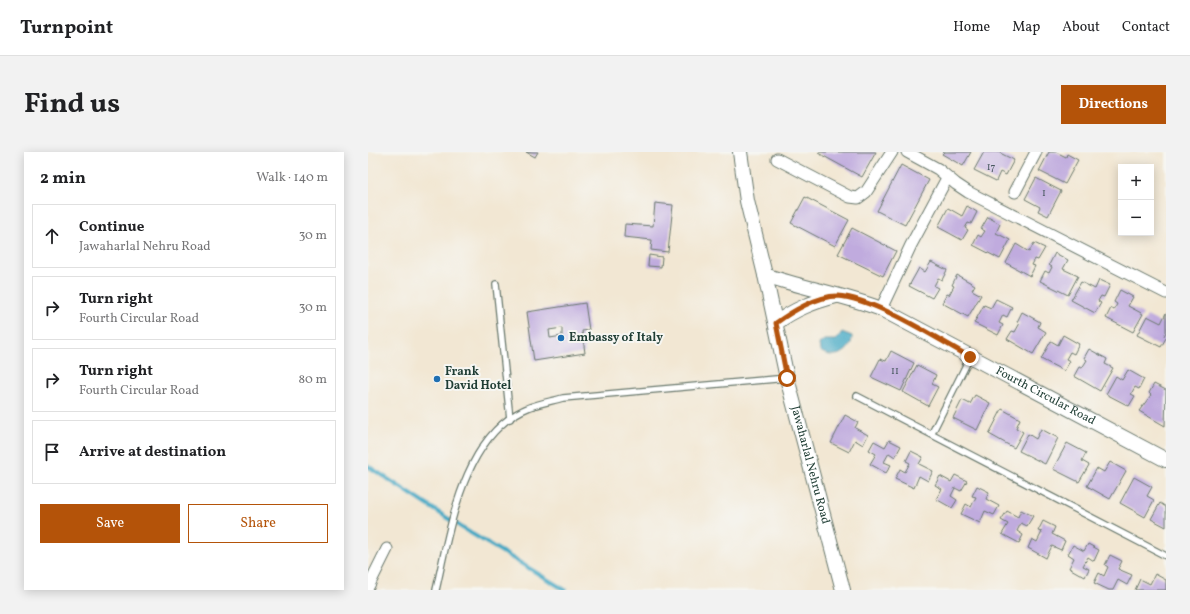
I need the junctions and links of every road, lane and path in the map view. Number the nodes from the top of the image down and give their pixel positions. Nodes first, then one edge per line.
1 (740, 152) edge
2 (892, 152) edge
3 (907, 152) edge
4 (1036, 152) edge
5 (777, 159) dead end
6 (947, 178) junction
7 (1015, 192) dead end
8 (765, 275) junction
9 (496, 284) dead end
10 (1166, 294) edge
11 (836, 296) junction
12 (881, 309) junction
13 (776, 323) junction
14 (970, 357) junction
15 (787, 378) junction
16 (857, 396) dead end
17 (510, 419) junction
18 (932, 433) junction
19 (1166, 460) edge
20 (387, 549) dead end
21 (1166, 556) edge
22 (368, 587) edge
23 (436, 590) edge
24 (843, 590) edge

1 - 8 street, Jawaharlal Nehru Road
2 - 5 street
3 - 6 street
4 - 7 street
6 - 10 street
6 - 12 street
8 - 11 street, Fourth Circular Road
8 - 13 street, Jawaharlal Nehru Road
9 - 17 lane
11 - 12 street, Fourth Circular Road
11 - 13 street, Fourth Circular Road
12 - 14 street, Fourth Circular Road
13 - 15 street, Jawaharlal Nehru Road
14 - 18 lane
14 - 19 street, Fourth Circular Road
15 - 17 lane
15 - 24 street, Jawaharlal Nehru Road
16 - 18 lane
17 - 23 lane
18 - 21 lane
20 - 22 street

